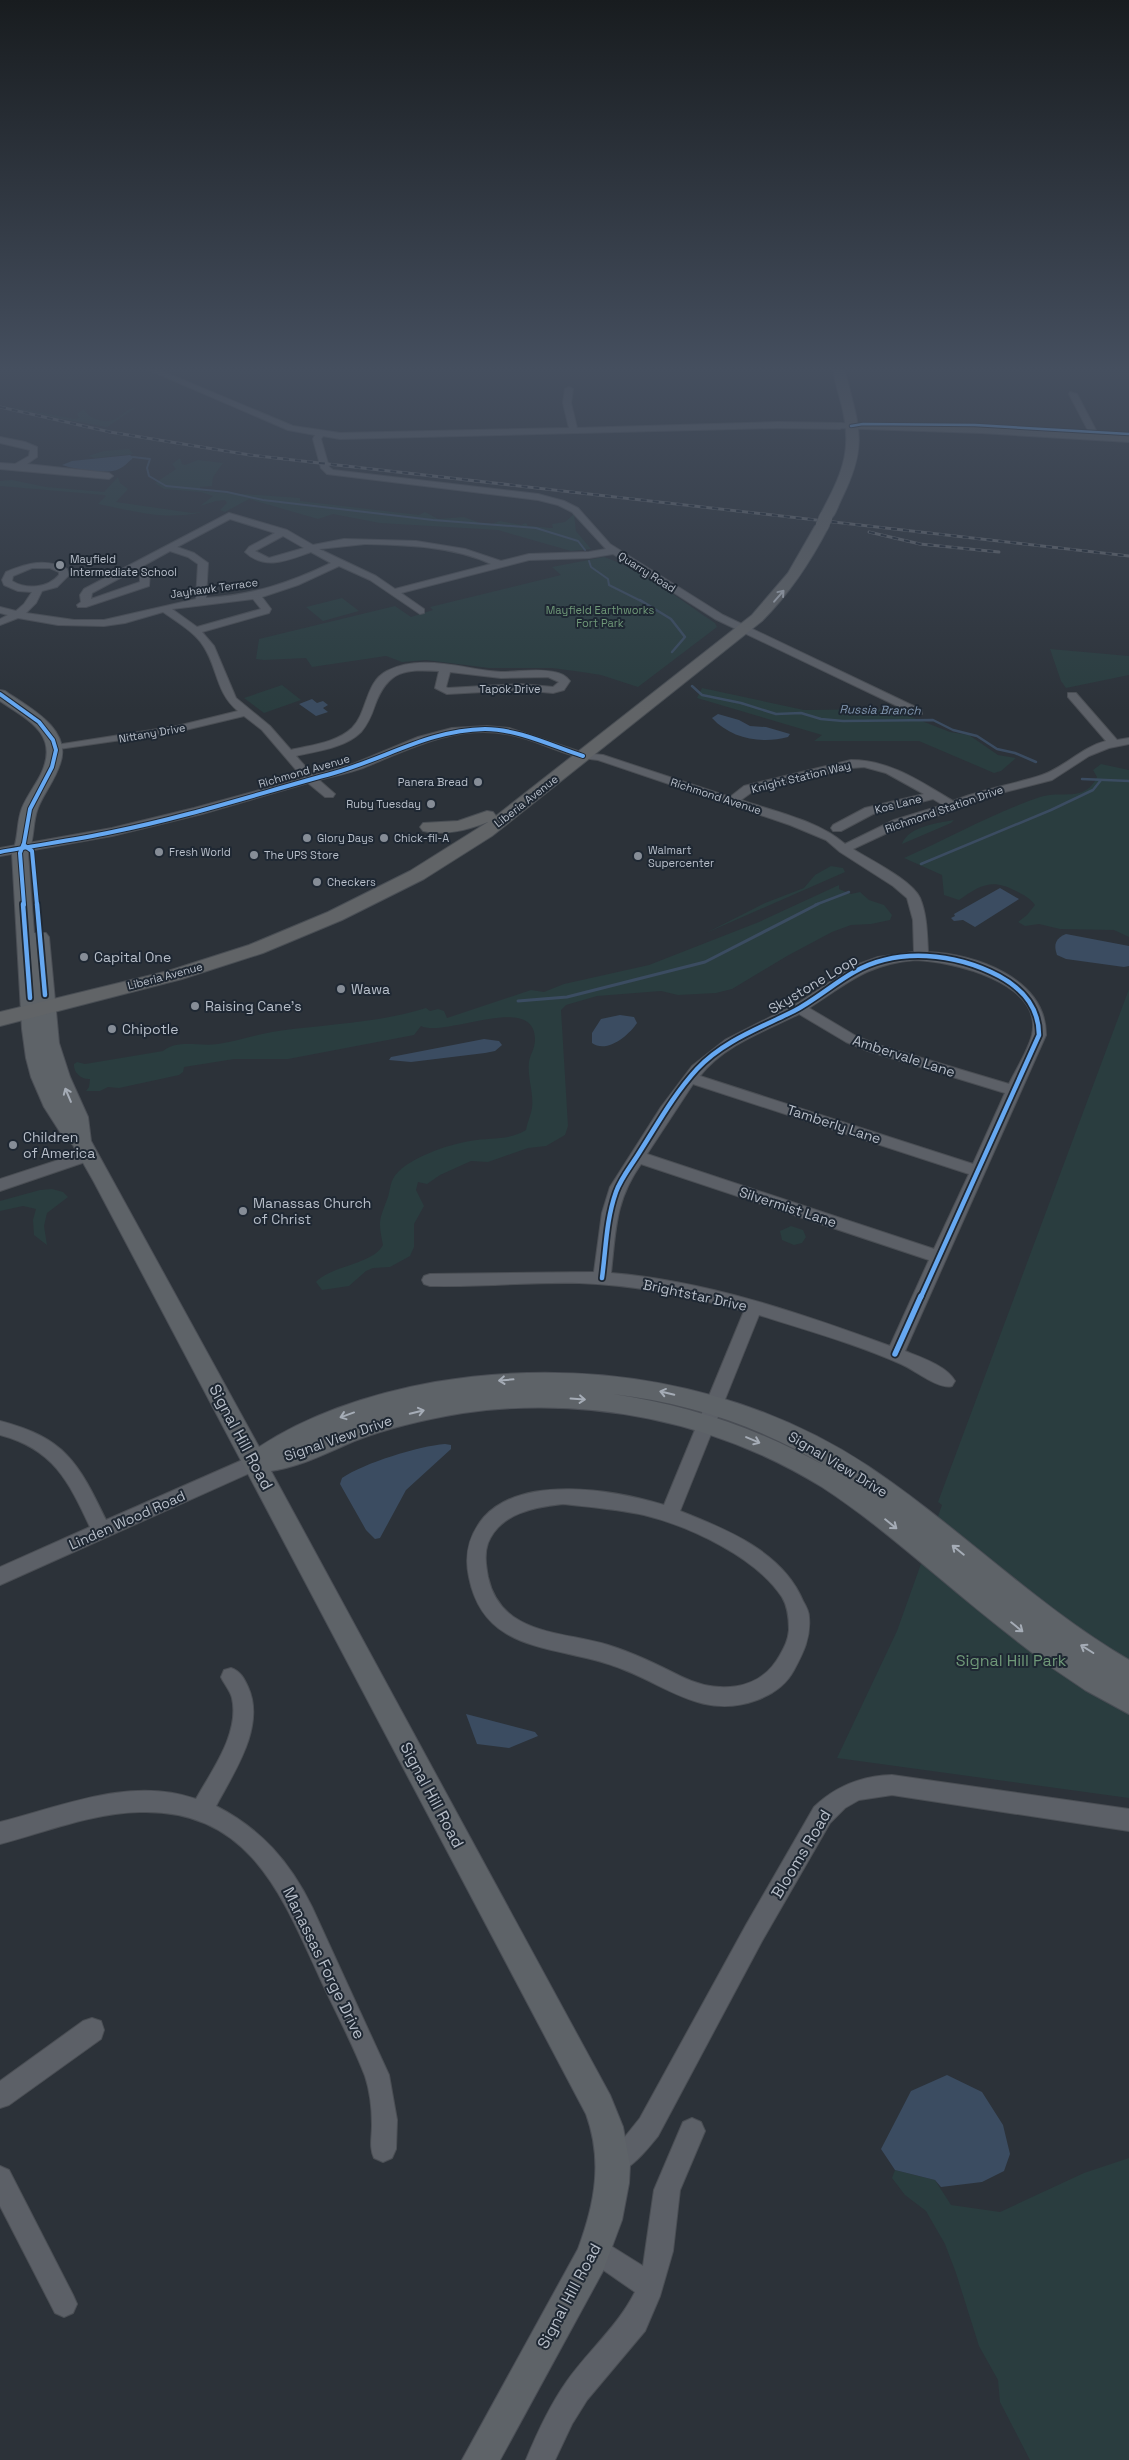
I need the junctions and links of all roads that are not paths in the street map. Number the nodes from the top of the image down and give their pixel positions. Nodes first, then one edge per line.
1 (408, 482) edge
2 (840, 482) edge
3 (284, 532) junction
4 (169, 548) junction
5 (311, 548) junction
6 (614, 551) junction
7 (340, 562) junction
8 (501, 565) junction
9 (133, 567) junction
10 (38, 589) junction
11 (393, 592) junction
12 (255, 596) junction
13 (86, 602) junction
14 (202, 602) junction
15 (164, 608) junction
16 (0, 610) edge
17 (420, 611) dead end
18 (17, 615) junction
19 (68, 621) junction
20 (0, 622) edge
21 (739, 627) junction
22 (195, 631) junction
23 (445, 669) junction
24 (0, 694) edge
25 (1072, 695) dead end
26 (246, 712) junction
27 (918, 712) dead end
28 (1129, 740) edge
29 (1114, 743) junction
30 (56, 748) junction
31 (294, 753) junction
32 (577, 754) junction
33 (315, 778) junction
34 (934, 795) junction
35 (732, 801) junction
36 (953, 806) junction
37 (487, 816) junction
38 (429, 826) dead end
39 (837, 828) dead end
40 (25, 846) junction
41 (0, 847) edge
42 (844, 849) junction
43 (0, 852) edge
44 (23, 893) junction
45 (39, 920) junction
46 (921, 955) junction
47 (38, 1003) junction
48 (0, 1006) edge
49 (799, 1008) junction
50 (0, 1019) edge
51 (691, 1078) junction
52 (1015, 1091) junction
53 (85, 1148) junction
54 (638, 1157) junction
55 (978, 1171) junction
56 (0, 1185) edge
57 (939, 1257) junction
58 (602, 1278) junction
59 (430, 1280) dead end
60 (754, 1307) junction
61 (895, 1354) junction
62 (946, 1381) dead end
63 (711, 1414) junction
64 (0, 1428) edge
65 (254, 1463) junction
66 (669, 1515) junction
67 (102, 1531) junction
68 (0, 1576) edge
69 (1129, 1674) edge
70 (231, 1677) dead end
71 (1129, 1701) edge
72 (202, 1810) junction
73 (1129, 1820) edge
74 (0, 1833) edge
75 (92, 2030) dead end
76 (0, 2096) edge
77 (692, 2132) dead end
78 (383, 2149) dead end
79 (613, 2162) junction
80 (0, 2179) edge
81 (595, 2249) junction
82 (651, 2287) junction
83 (64, 2304) dead end
84 (480, 2460) edge
85 (540, 2460) edge

1 - 6 street, Quarry Road
2 - 21 highway, Liberia Avenue
3 - 4 street
3 - 5 street
3 - 5 street
4 - 9 street
4 - 14 street
5 - 7 street
5 - 8 street
6 - 8 street
6 - 21 street, Quarry Road
7 - 11 street
7 - 12 street, Jayhawk Terrace
8 - 11 street
9 - 13 street
9 - 13 street
10 - 10 street
10 - 18 street
11 - 17 street
12 - 14 street, Jayhawk Terrace
12 - 22 street
13 - 19 street
14 - 15 street, Jayhawk Terrace
15 - 19 street, Jayhawk Terrace
15 - 22 street
16 - 18 street, Jayhawk Terrace
18 - 19 street, Jayhawk Terrace
18 - 20 street
21 - 27 street, Quarry Road
21 - 32 highway, Liberia Avenue
22 - 26 street
23 - 23 street, Tapok Drive
23 - 31 street, Tapok Drive
24 - 30 main road
25 - 29 street
26 - 30 street, Nittany Drive
26 - 31 street
28 - 29 street, Richmond Station Drive
29 - 36 street, Richmond Station Drive
30 - 40 main road, Signal Hill Road
31 - 33 street
32 - 33 street, Richmond Avenue
32 - 35 street, Richmond Avenue
32 - 37 highway, Liberia Avenue
32 - 42 street, Richmond Avenue
32 - 47 highway, Liberia Avenue
33 - 40 street, Richmond Avenue
34 - 35 street, Knight Station Way
34 - 36 street, Knight Station Way
34 - 39 street, Kos Lane
35 - 42 street, Richmond Avenue
36 - 42 street, Richmond Station Drive
37 - 38 highway
37 - 47 highway, Liberia Avenue
40 - 41 street, Richmond Avenue
40 - 43 street, Richmond Avenue
40 - 44 main road, Signal Hill Road
40 - 45 main road, Signal Hill Road
42 - 46 street, Richmond Avenue
44 - 45 main road
44 - 47 main road, Signal Hill Road
45 - 47 main road, Signal Hill Road
46 - 49 street, Skystone Loop
46 - 52 street, Skystone Loop
47 - 48 highway, Liberia Avenue
47 - 50 highway, Liberia Avenue
47 - 53 main road, Signal Hill Road
49 - 51 street, Skystone Loop
49 - 52 street, Ambervale Lane
51 - 54 street, Skystone Loop
51 - 55 street, Tamberly Lane
52 - 55 street, Skystone Loop
53 - 56 street
53 - 65 main road, Signal Hill Road
54 - 57 street, Silvermist Lane
54 - 58 street, Skystone Loop
55 - 57 street, Skystone Loop
57 - 61 street, Skystone Loop
58 - 59 street, Brightstar Drive
58 - 60 street, Brightstar Drive
60 - 61 street, Brightstar Drive
60 - 63 street
61 - 62 street, Brightstar Drive
63 - 65 main road, Signal View Drive
63 - 66 street
69 -> 63 main road, Signal View Drive
63 -> 71 main road, Signal View Drive
64 - 67 street
65 - 67 street, Linden Wood Road
65 - 79 main road, Signal Hill Road
66 - 66 street
67 - 68 street, Linden Wood Road
70 - 72 street
72 - 74 street, Manassas Forge Drive
72 - 78 street, Manassas Forge Drive
73 - 79 street, Blooms Road
75 - 76 street
77 - 82 street
79 - 81 main road, Signal Hill Road
80 - 83 street
81 - 82 street
81 - 84 main road, Signal Hill Road
82 - 85 street

